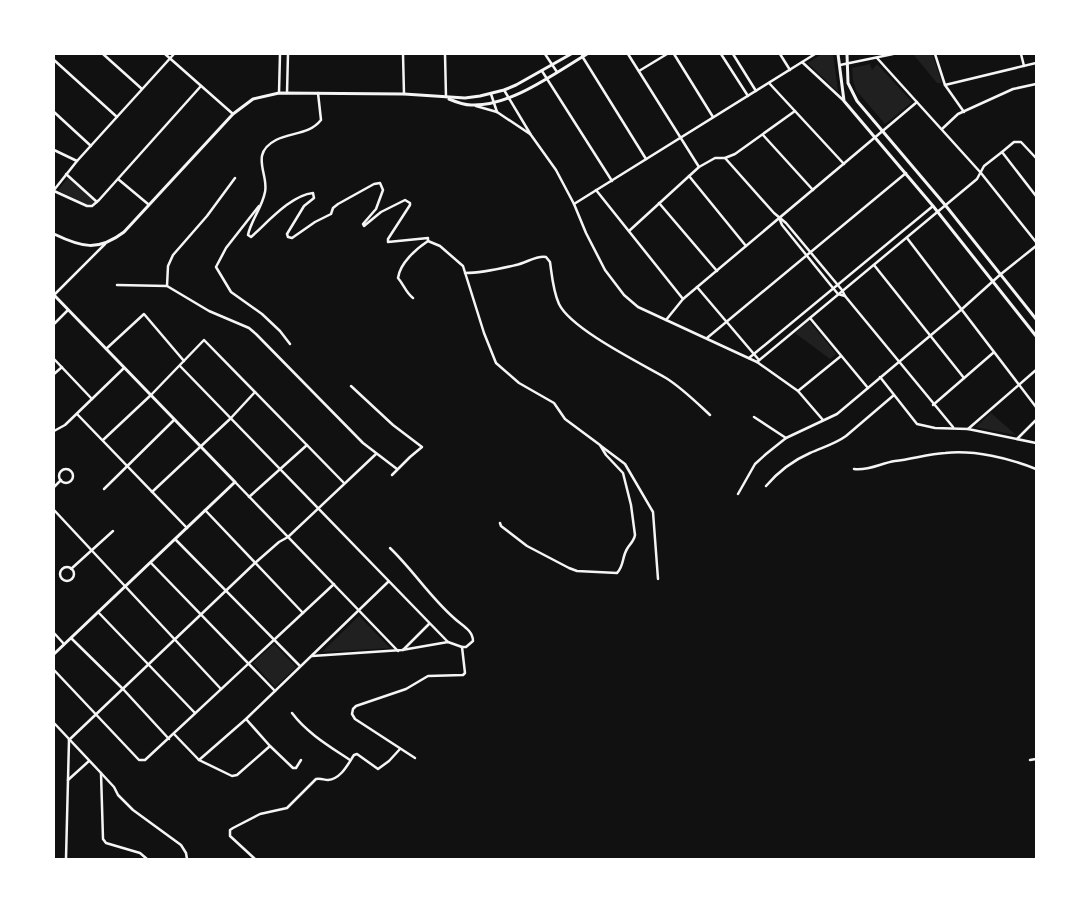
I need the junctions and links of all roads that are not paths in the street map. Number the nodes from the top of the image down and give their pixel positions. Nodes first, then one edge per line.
1 (103, 54) edge
2 (165, 54) edge
3 (174, 54) edge
4 (280, 54) edge
5 (288, 54) edge
6 (404, 54) edge
7 (445, 54) edge
8 (545, 54) edge
9 (571, 54) edge
10 (587, 54) edge
11 (628, 54) edge
12 (667, 54) edge
13 (674, 54) edge
14 (721, 54) edge
15 (733, 54) edge
16 (780, 54) edge
17 (815, 54) edge
18 (838, 54) edge
19 (847, 54) edge
20 (892, 54) edge
21 (935, 54) edge
22 (1021, 54) edge
23 (582, 56) junction
24 (170, 58) junction
25 (877, 58) junction
26 (54, 60) edge
27 (802, 62) junction
28 (848, 63) junction
29 (1036, 63) edge
30 (552, 65) junction
31 (840, 65) junction
32 (1024, 66) junction
33 (790, 70) junction
34 (542, 71) junction
35 (639, 71) junction
36 (557, 72) junction
37 (546, 78) junction
38 (769, 83) junction
39 (1036, 84) edge
40 (945, 85) junction
41 (201, 86) junction
42 (142, 89) junction
43 (504, 90) junction
44 (756, 91) junction
45 (279, 93) junction
46 (287, 93) junction
47 (318, 93) junction
48 (404, 94) junction
49 (491, 94) junction
50 (748, 96) junction
51 (446, 98) junction
52 (509, 98) junction
53 (844, 101) junction
54 (494, 102) junction
55 (917, 102) junction
56 (472, 105) junction
57 (795, 111) junction
58 (54, 112) edge
59 (498, 112) junction
60 (964, 112) junction
61 (233, 114) junction
62 (713, 117) junction
63 (117, 118) junction
64 (942, 129) junction
65 (882, 131) junction
66 (531, 135) junction
67 (762, 135) junction
68 (681, 138) junction
69 (876, 138) junction
70 (91, 146) junction
71 (54, 150) edge
72 (1002, 152) junction
73 (725, 158) junction
74 (1036, 158) edge
75 (646, 159) junction
76 (77, 161) junction
77 (844, 164) junction
78 (699, 167) junction
79 (906, 173) junction
80 (981, 173) junction
81 (66, 174) junction
82 (689, 176) junction
83 (118, 178) junction
84 (235, 178) dead end
85 (612, 180) junction
86 (596, 190) junction
87 (813, 190) junction
88 (54, 191) edge
89 (1036, 196) edge
90 (97, 202) junction
91 (262, 203) junction
92 (659, 203) junction
93 (148, 204) junction
94 (574, 204) junction
95 (933, 206) junction
96 (946, 206) junction
97 (938, 212) junction
98 (779, 218) junction
99 (629, 231) junction
100 (54, 234) edge
101 (907, 238) junction
102 (428, 241) junction
103 (1036, 242) edge
104 (105, 244) junction
105 (746, 246) junction
106 (1036, 246) edge
107 (811, 252) junction
108 (806, 256) junction
109 (874, 265) junction
110 (717, 271) junction
111 (465, 273) junction
112 (1001, 274) junction
113 (993, 280) junction
114 (117, 285) dead end
115 (838, 285) junction
116 (167, 286) junction
117 (697, 287) junction
118 (833, 288) junction
119 (842, 290) junction
120 (838, 294) junction
121 (54, 295) edge
122 (845, 296) junction
123 (413, 298) dead end
124 (683, 299) junction
125 (962, 309) junction
126 (68, 310) junction
127 (810, 318) junction
128 (1036, 319) edge
129 (666, 320) junction
130 (727, 322) junction
131 (54, 324) edge
132 (930, 336) junction
133 (1036, 336) edge
134 (707, 338) junction
135 (290, 344) dead end
136 (106, 349) junction
137 (993, 352) junction
138 (754, 354) junction
139 (841, 356) junction
140 (749, 358) junction
141 (54, 359) edge
142 (184, 361) junction
143 (758, 361) junction
144 (899, 361) junction
145 (180, 366) junction
146 (62, 367) junction
147 (124, 368) junction
148 (1036, 370) edge
149 (54, 374) edge
150 (880, 377) junction
151 (964, 378) junction
152 (1018, 385) junction
153 (351, 386) dead end
154 (868, 388) junction
155 (798, 391) junction
156 (255, 392) junction
157 (894, 394) junction
158 (151, 395) junction
159 (92, 399) junction
160 (933, 405) junction
161 (1036, 407) edge
162 (77, 414) junction
163 (710, 415) dead end
164 (754, 417) dead end
165 (230, 418) junction
166 (174, 420) junction
167 (823, 420) junction
168 (1036, 420) edge
169 (952, 428) junction
170 (968, 429) junction
171 (54, 431) edge
172 (786, 438) junction
173 (1017, 439) junction
174 (103, 440) junction
175 (1036, 443) edge
176 (306, 445) junction
177 (600, 445) junction
178 (200, 446) junction
179 (376, 454) junction
180 (128, 466) junction
181 (854, 469) dead end
182 (1036, 469) edge
183 (279, 470) junction
184 (397, 470) junction
185 (392, 475) dead end
186 (61, 480) junction
187 (235, 482) junction
188 (344, 484) junction
189 (766, 486) dead end
190 (54, 487) edge
191 (104, 489) dead end
192 (152, 492) junction
193 (738, 494) dead end
194 (250, 497) junction
195 (317, 509) junction
196 (54, 510) edge
197 (205, 510) junction
198 (500, 523) dead end
199 (186, 528) junction
200 (114, 531) dead end
201 (288, 537) junction
202 (175, 539) junction
203 (390, 548) dead end
204 (91, 551) junction
205 (151, 562) junction
206 (255, 563) junction
207 (71, 569) junction
208 (658, 579) dead end
209 (388, 582) junction
210 (334, 584) junction
211 (125, 586) junction
212 (226, 590) junction
213 (359, 610) junction
214 (98, 612) junction
215 (303, 613) junction
216 (201, 614) junction
217 (429, 624) junction
218 (54, 633) edge
219 (71, 638) junction
220 (175, 640) junction
221 (274, 640) junction
222 (448, 642) junction
223 (64, 644) junction
224 (462, 647) junction
225 (400, 650) junction
226 (54, 654) edge
227 (312, 656) junction
228 (248, 664) junction
229 (148, 665) junction
230 (300, 667) junction
231 (54, 670) edge
232 (123, 689) junction
233 (221, 689) junction
234 (275, 691) junction
235 (195, 713) junction
236 (292, 713) dead end
237 (96, 714) junction
238 (246, 719) junction
239 (54, 724) edge
240 (174, 734) junction
241 (169, 739) junction
242 (69, 740) junction
243 (270, 746) junction
244 (400, 749) junction
245 (415, 758) dead end
246 (1036, 759) edge
247 (199, 760) junction
248 (301, 760) dead end
249 (350, 760) junction
250 (1030, 760) dead end
251 (89, 761) junction
252 (101, 773) junction
253 (68, 780) junction
254 (66, 859) edge
255 (147, 859) edge
256 (187, 859) edge
257 (255, 859) edge

1 - 42 street
2 - 24 street
3 - 24 street
4 - 45 street
5 - 46 street
6 - 48 street
7 - 51 street
8 - 30 street
9 - 30 street
10 - 23 street
11 - 35 street
12 - 35 street
13 - 62 street
14 - 50 street
15 - 44 street
16 - 33 street
17 - 27 street
18 - 31 street
19 - 28 street
20 - 25 street
21 - 40 street
22 - 32 street
23 - 36 street
23 - 75 street
24 - 41 street
24 - 42 street
25 - 28 street
25 - 55 street
26 - 63 street
27 - 33 street
27 - 53 street
28 - 31 street
28 - 65 street
29 - 32 street
30 - 34 street
30 - 36 street
31 - 53 street
32 - 40 street
33 - 38 street
34 - 37 street
34 - 43 street
35 - 68 street
36 - 37 street
37 - 52 street
37 - 85 street
38 - 44 street
38 - 57 street
39 - 60 street
40 - 60 street
41 - 61 street
41 - 83 street
42 - 63 street
43 - 49 street
43 - 52 street
44 - 50 street
45 - 46 street
45 - 61 street
46 - 47 street
47 - 48 street
47 - 91 street
48 - 51 street
49 - 51 street
49 - 54 street
50 - 62 street
51 - 56 street
52 - 54 street
52 - 66 street
53 - 69 street
54 - 56 street
54 - 59 street
55 - 64 street
55 - 65 street
56 - 59 street
57 - 67 street
57 - 77 street
58 - 70 street
59 - 66 street
60 - 64 street
61 - 93 street
62 - 68 street
63 - 70 street
64 - 80 street
65 - 69 street
65 - 96 street
66 - 94 street
67 - 73 street
67 - 87 street
68 - 75 street
68 - 78 street
69 - 77 street
69 - 79 street
70 - 76 street
71 - 76 street
72 - 74 street
72 - 80 street
72 - 89 street
73 - 78 street
73 - 98 street
75 - 85 street
76 - 81 street
77 - 87 street
78 - 82 street
79 - 95 street
79 - 107 street
80 - 96 street
80 - 103 street
81 - 88 street
81 - 90 street
82 - 92 street
82 - 105 street
83 - 90 street
83 - 93 street
84 - 116 street
85 - 86 street
86 - 94 street
86 - 99 street
87 - 98 street
88 - 90 street
91 - 102 street
91 - 135 street
92 - 99 street
92 - 110 street
93 - 104 street
94 - 129 street
95 - 97 street
95 - 115 street
96 - 97 street
96 - 112 street
97 - 101 street
97 - 113 street
98 - 105 street
98 - 107 street
98 - 108 street
99 - 124 street
100 - 104 street
101 - 109 street
101 - 125 street
102 - 111 street
102 - 123 street
104 - 121 street
105 - 110 street
106 - 112 street
107 - 108 street
107 - 115 street
108 - 118 street
108 - 130 street
109 - 119 street
109 - 132 street
110 - 117 street
111 - 163 street
111 - 177 street
112 - 113 street
112 - 128 street
113 - 125 street
113 - 133 street
114 - 116 street
115 - 118 street
115 - 119 street
116 - 179 street
117 - 124 street
117 - 130 street
118 - 120 street
118 - 138 street
119 - 120 street
119 - 122 street
120 - 122 street
120 - 127 street
121 - 126 street
122 - 144 street
124 - 129 street
125 - 132 street
125 - 137 street
126 - 131 street
126 - 136 street
127 - 139 street
127 - 143 street
129 - 134 street
130 - 134 street
130 - 138 street
132 - 144 street
132 - 151 street
134 - 140 street
136 - 142 street
136 - 147 street
137 - 151 street
137 - 152 street
138 - 140 street
138 - 143 street
139 - 154 street
139 - 155 street
140 - 143 street
141 - 146 street
142 - 145 street
142 - 156 street
143 - 155 street
144 - 150 street
144 - 160 street
145 - 158 street
145 - 165 street
146 - 149 street
146 - 159 street
147 - 158 street
147 - 159 street
148 - 152 street
150 - 154 street
150 - 157 street
151 - 160 street
152 - 161 street
152 - 170 street
153 - 184 street
154 - 167 street
155 - 167 street
156 - 165 street
156 - 176 street
157 - 169 street
157 - 189 street
158 - 166 street
158 - 174 street
159 - 162 street
160 - 169 street
162 - 171 street
162 - 174 street
164 - 172 street
165 - 178 street
165 - 183 street
166 - 178 street
166 - 180 street
167 - 172 street
168 - 173 street
169 - 170 street
170 - 173 street
172 - 193 street
173 - 175 street
174 - 180 street
176 - 183 street
176 - 188 street
177 - 198 street
177 - 208 street
178 - 187 street
178 - 192 street
179 - 184 street
179 - 188 street
180 - 191 street
180 - 192 street
181 - 182 street
183 - 194 street
183 - 195 street
184 - 185 street
186 - 186 street
186 - 190 street
187 - 194 street
187 - 197 street
188 - 195 street
192 - 199 street
194 - 201 street
195 - 201 street
195 - 209 street
196 - 204 street
197 - 199 street
197 - 206 street
199 - 202 street
200 - 204 street
201 - 206 street
201 - 210 street
202 - 205 street
202 - 212 street
203 - 224 street
204 - 207 street
204 - 211 street
205 - 211 street
205 - 216 street
206 - 212 street
206 - 215 street
207 - 207 street
209 - 213 street
209 - 217 street
210 - 213 street
210 - 215 street
211 - 214 street
211 - 220 street
212 - 216 street
212 - 221 street
213 - 225 street
213 - 227 street
214 - 219 street
214 - 229 street
215 - 221 street
216 - 220 street
216 - 228 street
217 - 222 street
217 - 225 street
218 - 223 street
219 - 223 street
219 - 232 street
220 - 229 street
220 - 233 street
221 - 228 street
221 - 230 street
222 - 224 street
222 - 225 street
223 - 226 street
224 - 244 street
225 - 227 street
227 - 230 street
228 - 233 street
228 - 234 street
229 - 232 street
229 - 235 street
230 - 234 street
231 - 237 street
232 - 237 street
232 - 241 street
233 - 235 street
234 - 238 street
235 - 240 street
236 - 249 street
237 - 241 street
237 - 242 street
238 - 243 street
238 - 247 street
239 - 242 street
240 - 241 street
240 - 247 street
242 - 251 street
242 - 253 street
243 - 247 street
243 - 248 street
244 - 245 street
244 - 249 street
246 - 250 street
249 - 257 street
251 - 252 street
251 - 253 street
252 - 255 street
252 - 256 street
253 - 254 street

